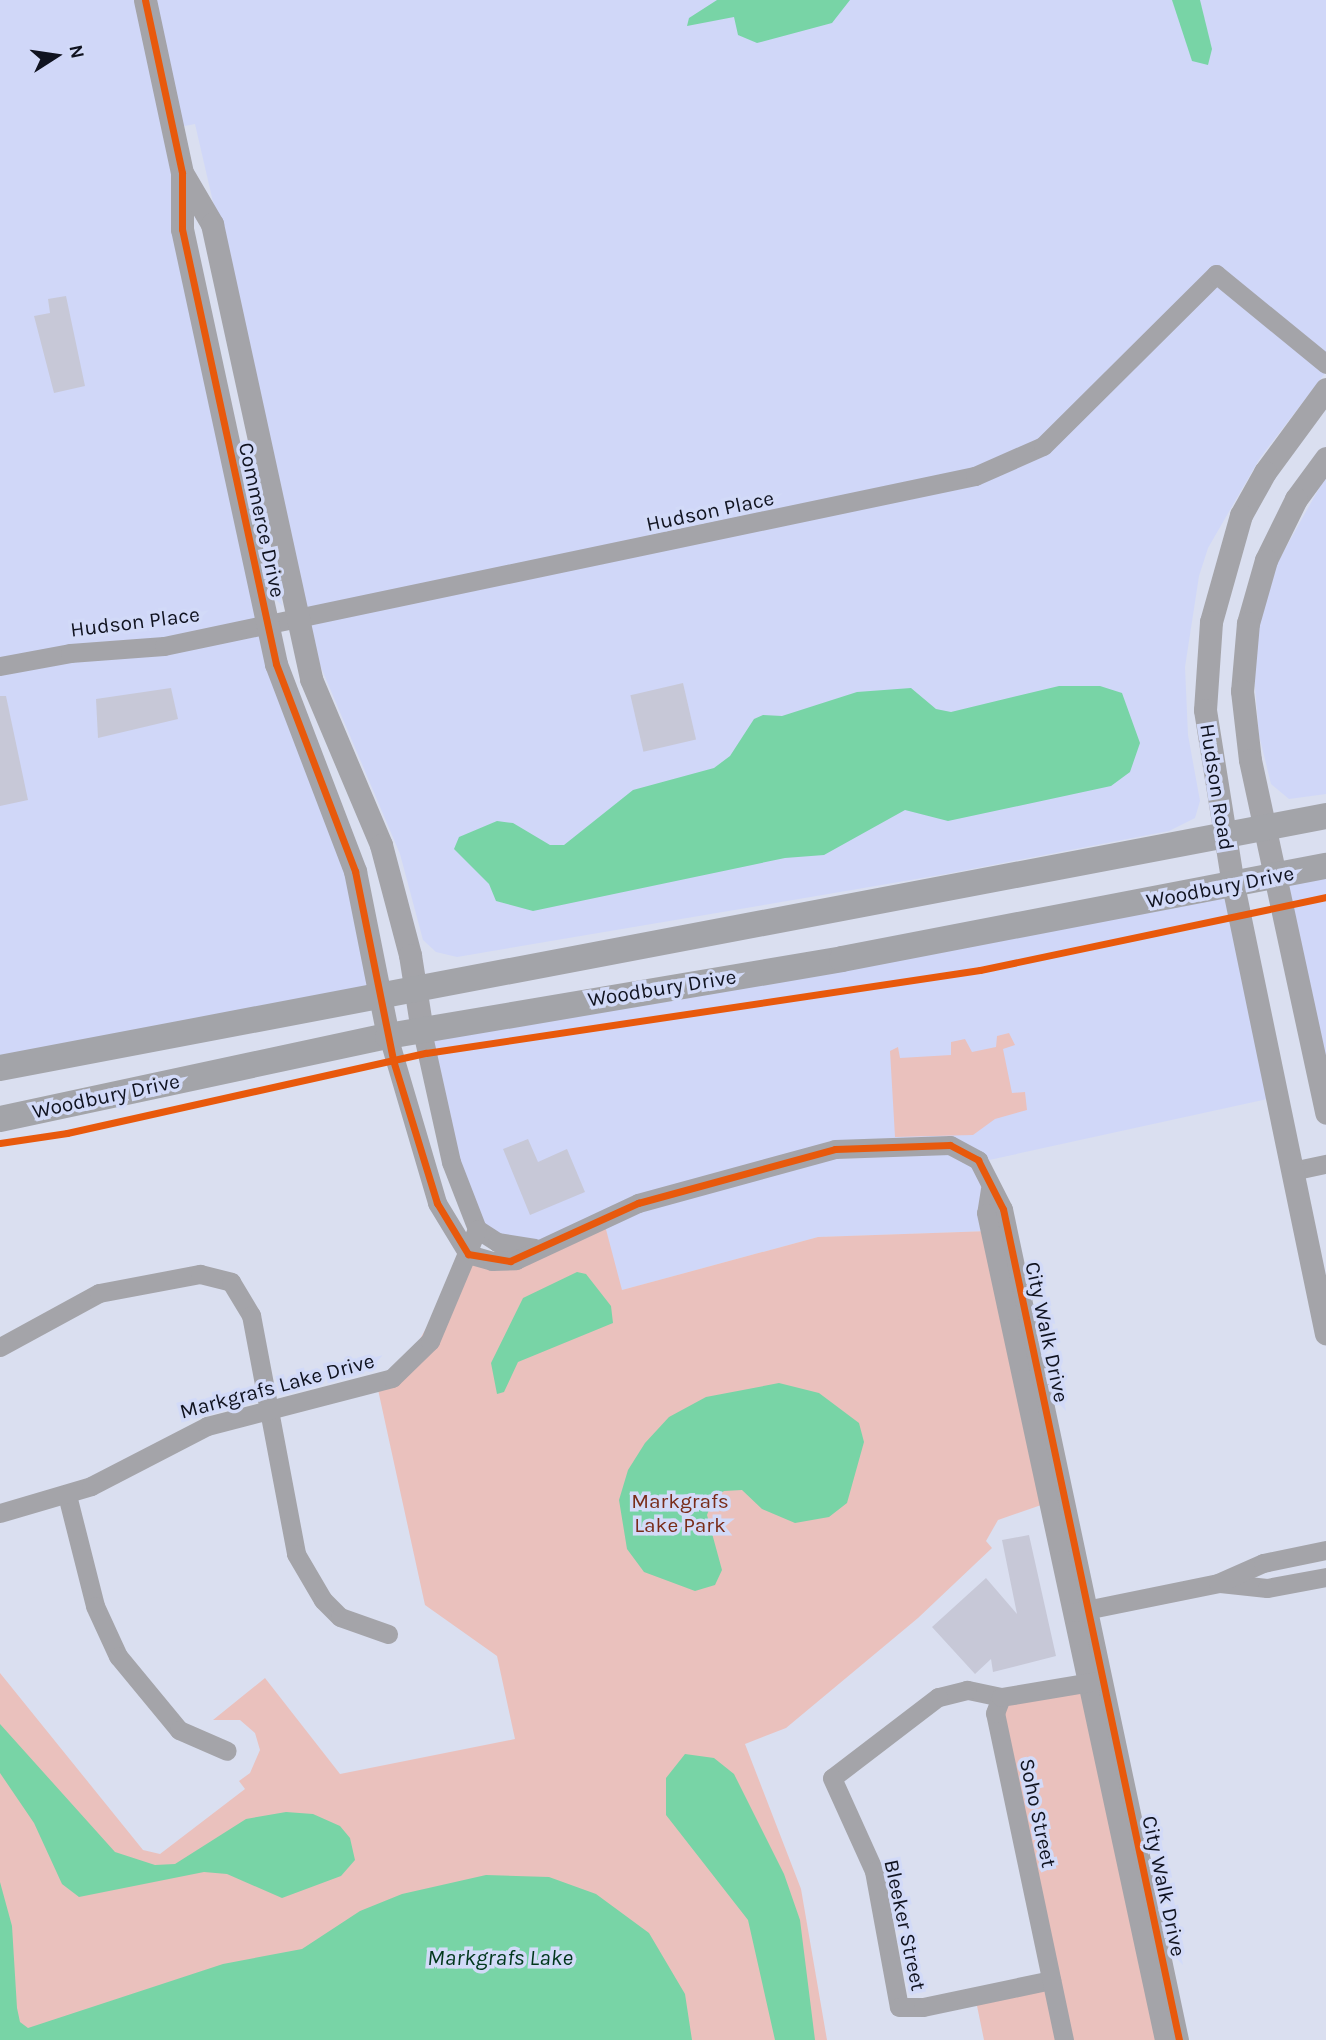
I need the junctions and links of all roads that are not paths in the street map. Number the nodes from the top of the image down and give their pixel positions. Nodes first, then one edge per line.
1 (145, 0) edge
2 (183, 173) junction
3 (1326, 364) edge
4 (1326, 388) edge
5 (1326, 458) edge
6 (297, 616) junction
7 (267, 623) junction
8 (0, 666) edge
9 (1326, 816) edge
10 (1265, 829) junction
11 (1224, 836) junction
12 (1326, 866) edge
13 (1276, 877) junction
14 (1233, 886) junction
15 (415, 987) junction
16 (381, 993) junction
17 (422, 1031) junction
18 (388, 1036) junction
19 (0, 1068) edge
20 (1326, 1113) edge
21 (0, 1119) edge
22 (1326, 1164) edge
23 (1292, 1171) junction
24 (477, 1229) junction
25 (535, 1248) junction
26 (468, 1254) junction
27 (1326, 1333) edge
28 (0, 1346) edge
29 (272, 1411) junction
30 (67, 1495) junction
31 (0, 1513) edge
32 (1326, 1550) edge
33 (1326, 1577) edge
34 (1219, 1583) junction
35 (1079, 1611) junction
36 (388, 1634) dead end
37 (1094, 1681) junction
38 (1001, 1697) junction
39 (227, 1751) dead end
40 (1051, 1980) junction
41 (1063, 2040) edge
42 (1164, 2040) edge
43 (1179, 2040) edge

1 - 2 street, Commerce Drive
2 - 6 street, Commerce Drive
2 - 7 street, Commerce Drive
3 - 6 street, Hudson Place
4 - 11 street, Hudson Road
5 - 10 street, Hudson Road
6 - 7 street, Hudson Place
6 - 15 street, Commerce Drive
7 - 8 street, Hudson Place
7 - 16 street, Commerce Drive
9 - 10 main road, Woodbury Drive
10 - 11 main road, Woodbury Drive
10 - 13 street, Hudson Road
11 - 14 street, Hudson Road
11 - 15 main road, Woodbury Drive
12 - 13 main road, Woodbury Drive
13 - 14 main road, Woodbury Drive
13 - 20 street, Hudson Road
14 - 17 main road, Woodbury Drive
14 - 23 street, Hudson Road
15 - 16 main road, Woodbury Drive
15 - 17 street, Commerce Drive
16 - 18 street, Commerce Drive
16 - 19 main road, Woodbury Drive
17 - 18 main road, Woodbury Drive
17 - 24 street
18 - 21 main road, Woodbury Drive
18 - 26 street
22 - 23 street
23 - 27 street, Hudson Road
24 - 25 street
24 - 26 street, Markgrafs Lake Drive
25 - 26 street, City Walk Drive
25 - 35 street, City Walk Drive
26 - 29 street, Markgrafs Lake Drive
28 - 29 street
29 - 30 street, Markgrafs Lake Drive
29 - 36 street
30 - 31 street, Markgrafs Lake Drive
30 - 39 street
32 - 34 street
33 - 34 street
34 - 35 street
35 - 37 street, City Walk Drive
37 - 38 street
37 - 42 street, City Walk Drive
37 - 43 street, City Walk Drive
38 - 40 street, Soho Street
38 - 40 street, Bleeker Street
40 - 41 street, Soho Street

